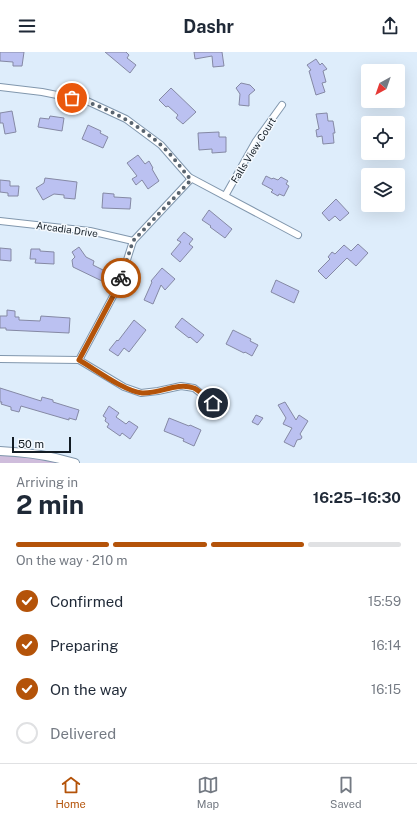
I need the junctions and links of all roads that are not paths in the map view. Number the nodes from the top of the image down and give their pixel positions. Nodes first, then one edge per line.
1 (0, 87) edge
2 (282, 105) dead end
3 (189, 177) junction
4 (224, 196) junction
5 (0, 222) edge
6 (298, 235) dead end
7 (133, 241) junction
8 (0, 359) edge
9 (79, 360) junction
10 (213, 403) dead end
11 (0, 451) edge
12 (75, 463) edge

1 - 3 street
2 - 4 street, Falls View Court
3 - 4 street
3 - 7 street
4 - 6 street
5 - 7 street, Arcadia Drive
7 - 9 street
8 - 9 street
9 - 10 street
11 - 12 street

